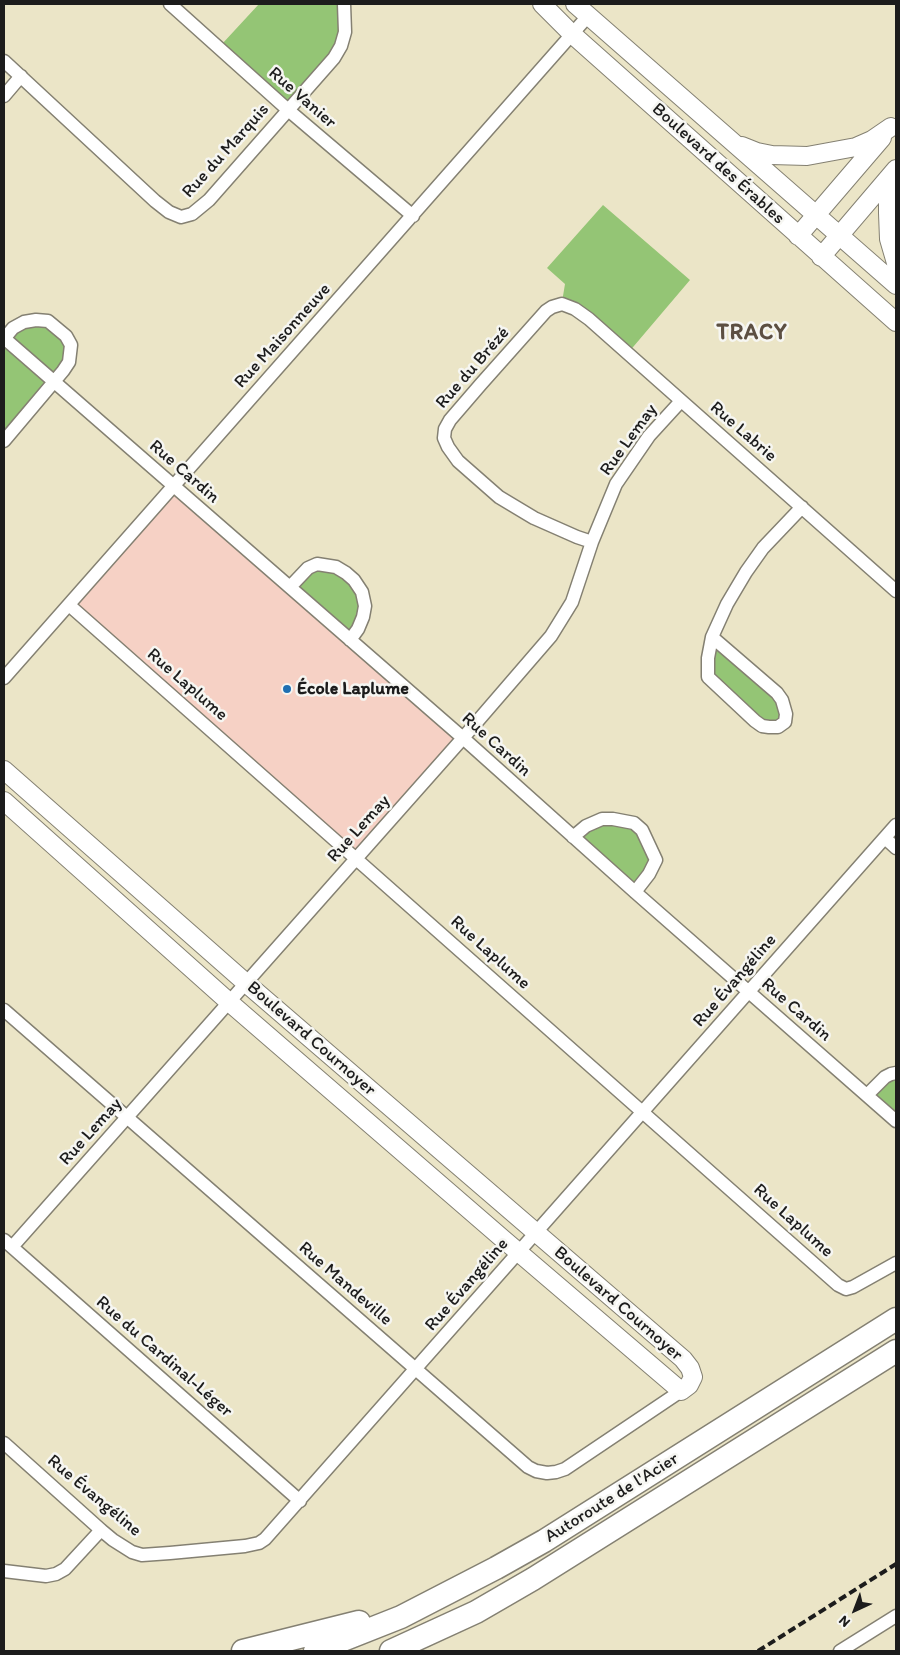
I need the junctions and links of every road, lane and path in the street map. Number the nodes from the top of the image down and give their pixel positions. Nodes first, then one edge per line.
1 (170, 4) edge
2 (344, 4) edge
3 (542, 4) edge
4 (582, 10) edge
5 (572, 34) junction
6 (4, 61) edge
7 (21, 76) junction
8 (4, 96) edge
9 (288, 109) junction
10 (894, 124) edge
11 (729, 139) junction
12 (896, 169) edge
13 (896, 173) edge
14 (816, 215) junction
15 (413, 216) junction
16 (798, 236) junction
17 (839, 236) junction
18 (821, 257) junction
19 (896, 263) edge
20 (896, 285) edge
21 (562, 304) joint
22 (896, 322) edge
23 (4, 339) edge
24 (55, 382) junction
25 (681, 400) junction
26 (4, 441) edge
27 (174, 486) junction
28 (802, 507) junction
29 (592, 542) junction
30 (290, 587) junction
31 (896, 591) edge
32 (69, 605) junction
33 (712, 637) junction
34 (350, 640) junction
35 (4, 678) edge
36 (463, 738) junction
37 (4, 770) edge
38 (4, 801) edge
39 (896, 825) edge
40 (573, 837) junction
41 (885, 838) junction
42 (896, 848) edge
43 (355, 859) junction
44 (635, 892) junction
45 (246, 983) junction
46 (748, 992) junction
47 (230, 1002) junction
48 (4, 1010) edge
49 (896, 1073) edge
50 (866, 1095) junction
51 (643, 1112) junction
52 (126, 1118) junction
53 (896, 1121) edge
54 (537, 1233) junction
55 (8, 1243) edge
56 (519, 1253) junction
57 (896, 1263) edge
58 (896, 1319) edge
59 (896, 1351) edge
60 (417, 1369) junction
61 (681, 1391) junction
62 (4, 1443) edge
63 (300, 1501) junction
64 (101, 1530) junction
65 (4, 1571) edge
66 (428, 1604) junction
67 (896, 1616) edge
68 (243, 1651) edge
69 (315, 1651) edge
70 (391, 1651) edge
71 (840, 1651) edge

1 - 9 street, Rue Vanier
2 - 9 street, Rue du Marquis
3 - 5 street, Boulevard des Érables
4 - 5 street, Rue Maisonneuve
4 - 11 street, Boulevard des Érables
5 - 15 street, Rue Maisonneuve
5 - 16 street, Boulevard des Érables
6 - 7 street, Rue du Marquis
7 - 8 street
7 - 9 street, Rue du Marquis
9 - 15 street, Rue Vanier
10 - 11 street
10 - 14 street
11 - 14 street, Boulevard des Érables
12 - 17 street
13 - 19 street
14 - 16 street
14 - 17 street, Boulevard des Érables
15 - 27 street, Rue Maisonneuve
16 - 18 street, Boulevard des Érables
17 - 18 street
17 - 20 street, Boulevard des Érables
18 - 22 street, Boulevard des Érables
21 - 25 street, Rue Labrie
21 - 29 street, Rue du Brézé
23 - 24 street, Rue Cardin
23 - 24 street, Rue Cardin
24 - 26 street
24 - 27 street, Rue Cardin
25 - 28 street, Rue Labrie
25 - 29 street, Rue Lemay
27 - 30 street, Rue Cardin
27 - 32 street, Rue Maisonneuve
28 - 31 street, Rue Labrie
28 - 33 street
29 - 36 street, Rue Lemay
30 - 34 street, Rue Cardin
30 - 34 street
32 - 35 street, Rue Maisonneuve
32 - 43 street, Rue Laplume
33 - 33 street
34 - 36 street, Rue Cardin
36 - 40 street, Rue Cardin
36 - 43 street, Rue Lemay
37 - 45 street, Boulevard Cournoyer
38 - 47 street, Boulevard Cournoyer
39 - 41 street, Rue Évangéline
40 - 44 street, Rue Cardin
40 - 44 street
41 - 42 street
41 - 46 street, Rue Évangéline
43 - 45 street, Rue Lemay
43 - 51 street, Rue Laplume
44 - 46 street, Rue Cardin
45 - 47 street, Rue Lemay
45 - 54 street, Boulevard Cournoyer
46 - 50 street, Rue Cardin
46 - 51 street, Rue Évangéline
47 - 52 street, Rue Lemay
47 - 56 street, Boulevard Cournoyer
48 - 52 street, Rue Mandeville
49 - 50 street
50 - 53 street, Rue Cardin
51 - 54 street, Rue Évangéline
51 - 57 street, Rue Laplume
52 - 55 street, Rue Lemay
52 - 60 street, Rue Mandeville
54 - 56 street, Rue Évangéline
54 - 61 street, Boulevard Cournoyer
55 - 63 street, Rue du Cardinal-Léger
56 - 60 street, Rue Évangéline
56 - 61 street, Boulevard Cournoyer
58 - 66 highway, Autoroute de l'Acier
59 - 70 highway, Autoroute de l'Acier
60 - 61 street, Rue Mandeville
60 - 63 street, Rue Évangéline
62 - 64 street, Rue Évangéline
63 - 64 street, Rue Évangéline
64 - 65 street
66 - 68 highway
66 - 69 highway, Autoroute de l'Acier
67 - 71 street

